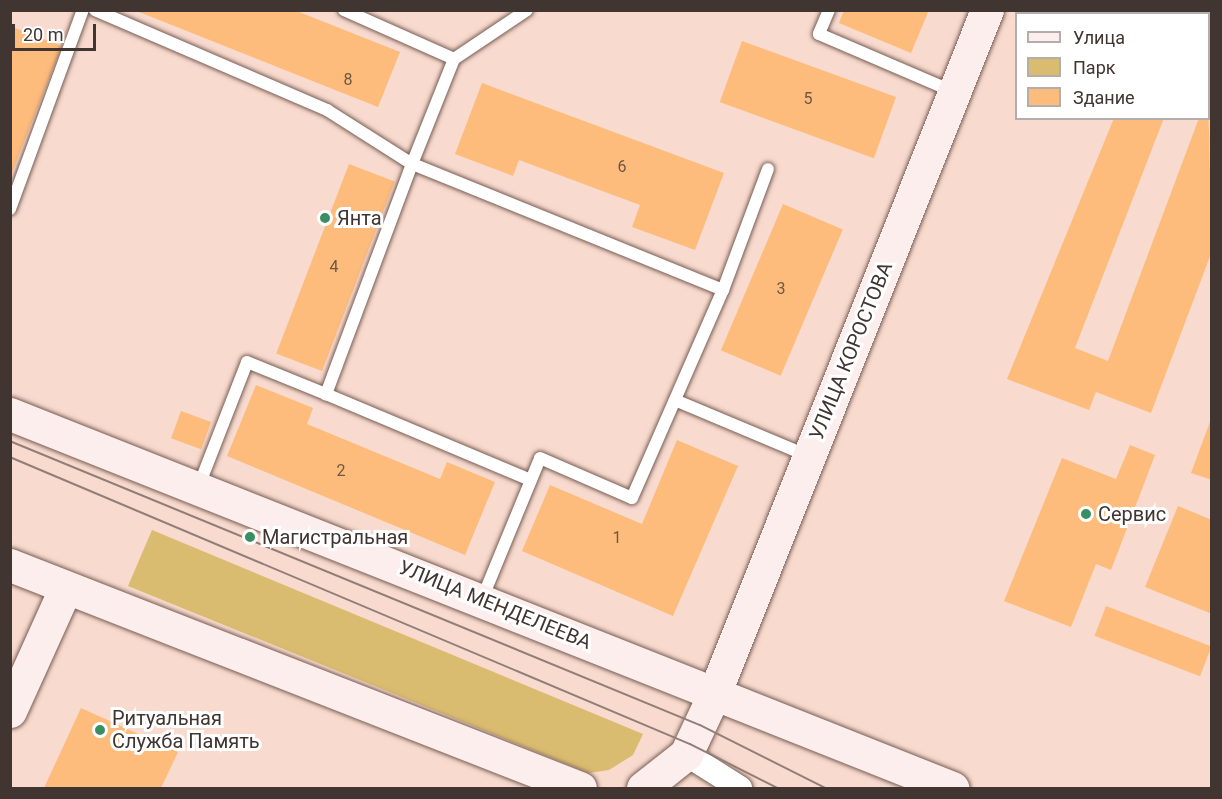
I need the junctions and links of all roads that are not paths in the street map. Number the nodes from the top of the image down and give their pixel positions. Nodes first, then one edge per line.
1 (83, 10) edge
2 (95, 10) edge
3 (344, 10) edge
4 (527, 10) edge
5 (829, 10) edge
6 (987, 10) edge
7 (454, 59) junction
8 (955, 92) junction
9 (412, 164) junction
10 (768, 169) dead end
11 (10, 209) edge
12 (723, 290) junction
13 (326, 393) junction
14 (675, 400) junction
15 (10, 414) edge
16 (810, 456) junction
17 (531, 480) junction
18 (198, 488) junction
19 (10, 566) edge
20 (65, 589) junction
21 (482, 600) junction
22 (715, 692) junction
23 (11, 708) edge
24 (686, 754) junction
25 (580, 789) edge
26 (643, 789) edge
27 (740, 789) edge
28 (952, 789) edge

1 - 11 lane
2 - 9 lane
3 - 7 lane
4 - 7 lane
5 - 8 lane
6 - 8 main road, УЛИЦА КОРОСТОВА
7 - 9 lane
8 - 16 main road, УЛИЦА КОРОСТОВА
9 - 12 lane
9 - 13 lane
10 - 12 lane
12 - 14 lane
13 - 17 lane
13 - 18 lane
14 - 16 lane
14 - 17 lane
15 - 18 main road, УЛИЦА МЕНДЕЛЕЕВА
16 - 22 main road, УЛИЦА КОРОСТОВА
17 - 21 lane
18 - 21 main road, УЛИЦА МЕНДЕЛЕЕВА
19 - 20 main road
20 - 23 main road
20 - 25 main road
21 - 22 main road, УЛИЦА МЕНДЕЛЕЕВА
22 - 24 main road
22 - 28 main road, УЛИЦА МЕНДЕЛЕЕВА
24 - 26 main road
24 - 27 street

